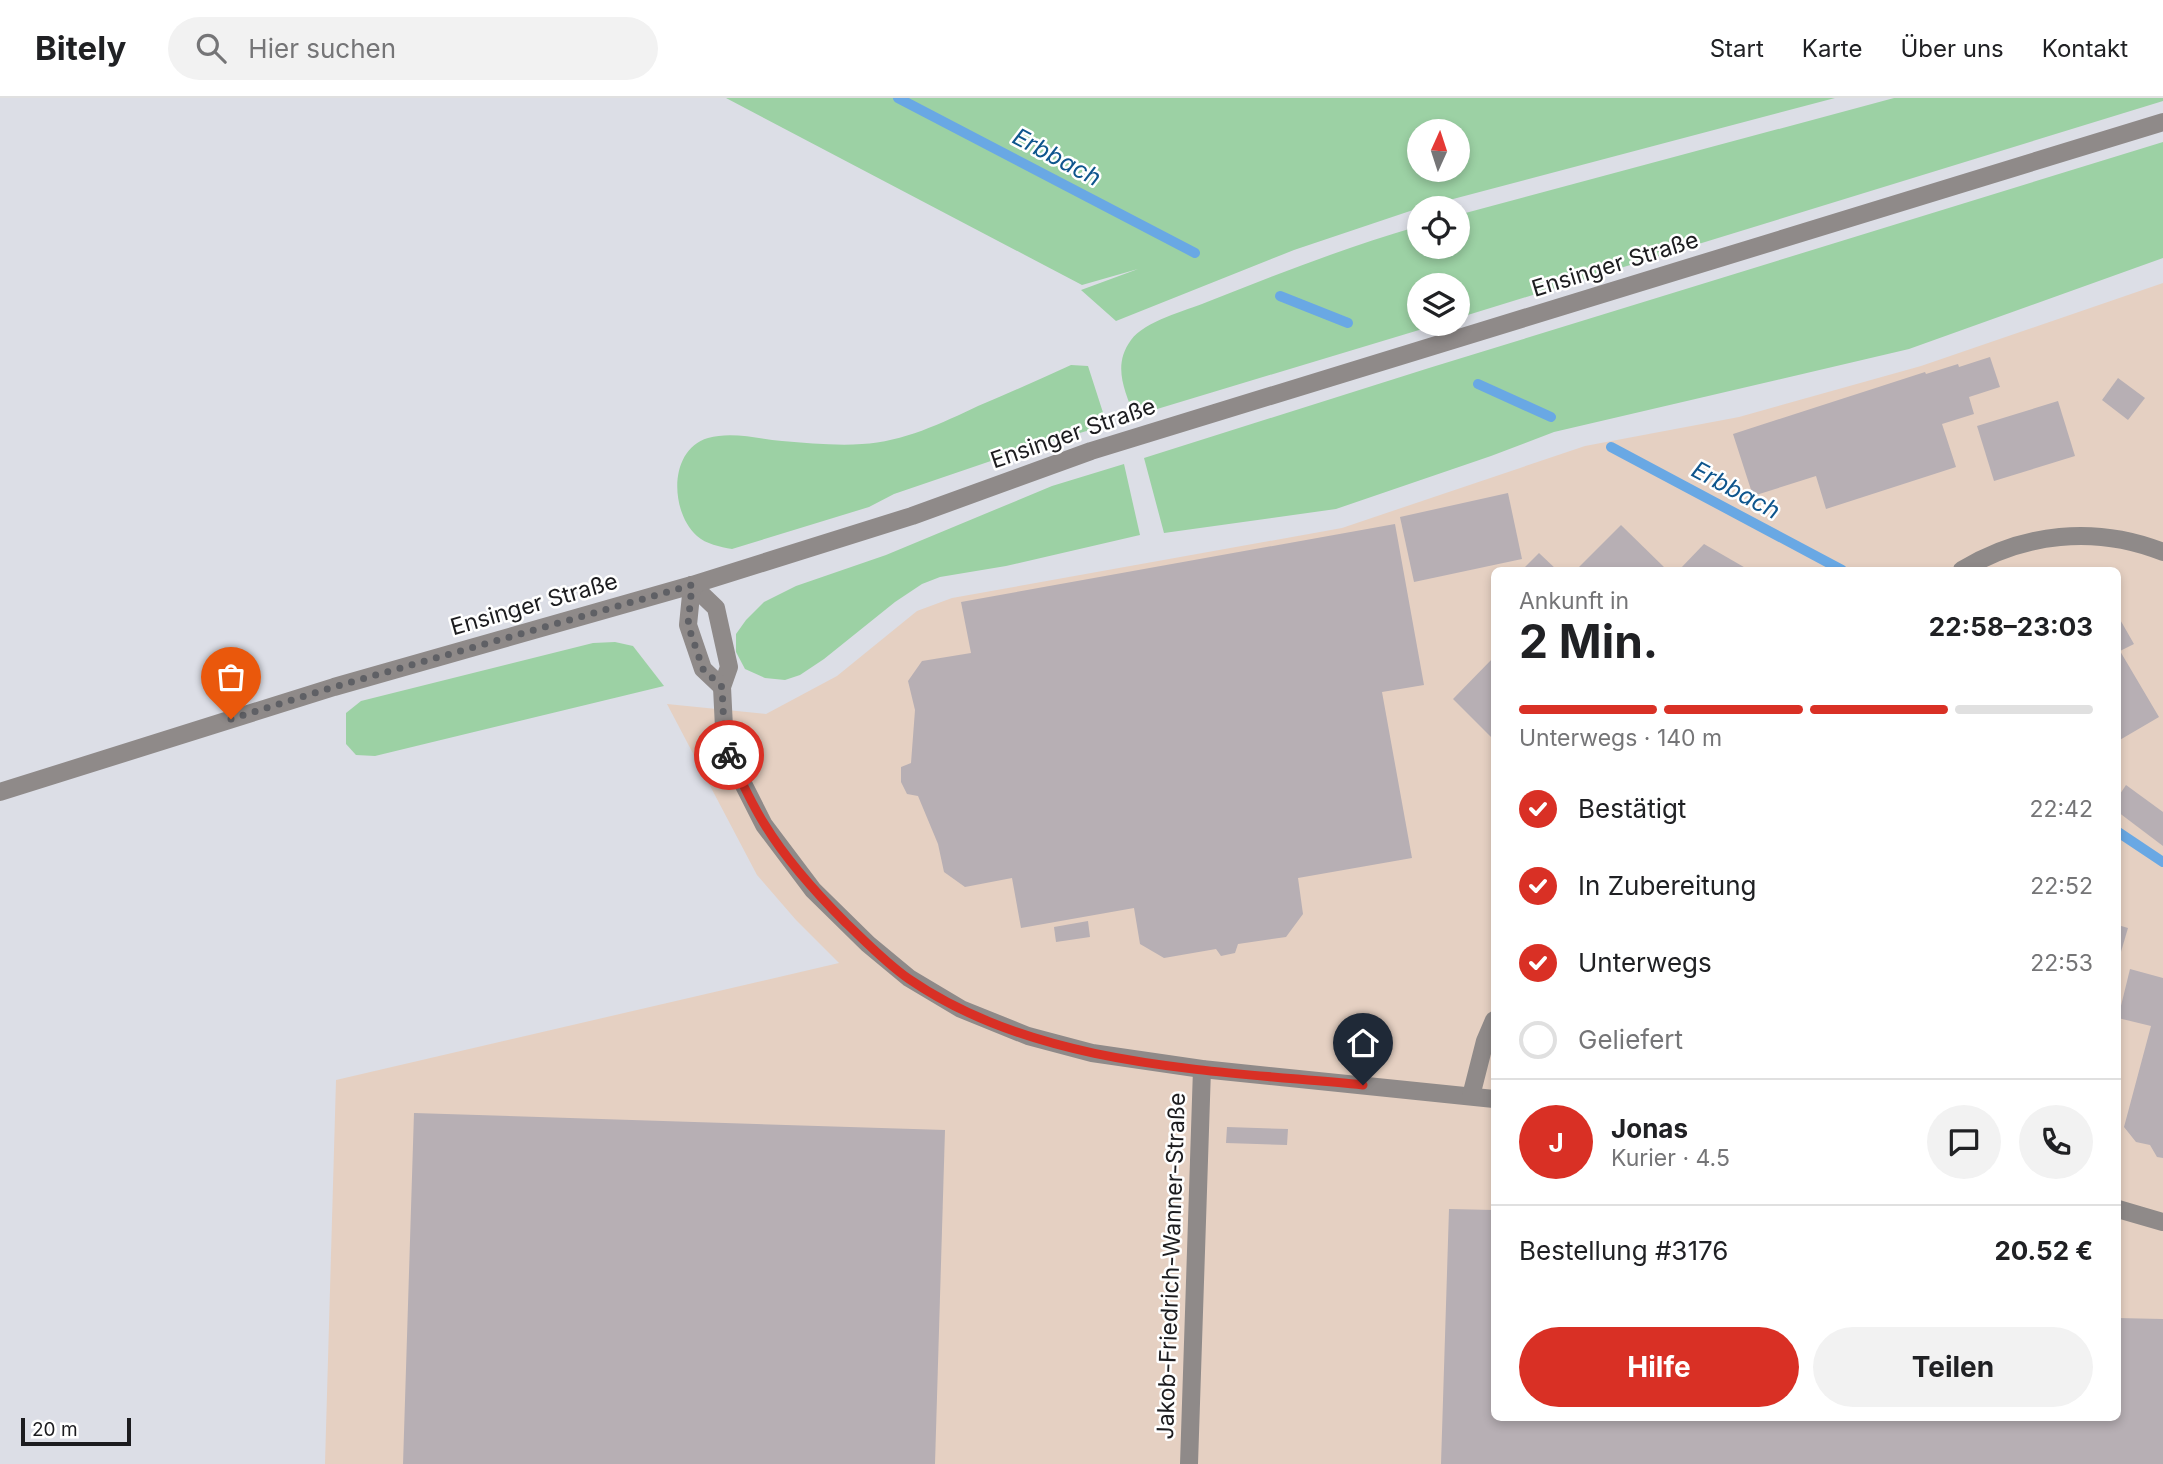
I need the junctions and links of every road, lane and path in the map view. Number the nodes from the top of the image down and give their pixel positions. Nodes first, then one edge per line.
1 (2163, 122) edge
2 (2163, 552) edge
3 (1967, 567) edge
4 (692, 585) junction
5 (722, 687) junction
6 (0, 792) edge
7 (1491, 1027) edge
8 (1202, 1069) junction
9 (1471, 1096) junction
10 (1491, 1099) edge
11 (2121, 1210) edge
12 (2163, 1222) edge
13 (1189, 1464) edge

1 - 4 street, Ensinger Straße
2 - 3 street
4 - 5 street
4 - 5 street, Jakob-Friedrich-Wanner-Straße
4 - 6 street, Ensinger Straße
5 - 8 street, Jakob-Friedrich-Wanner-Straße
7 - 9 street
8 - 9 street, Jakob-Friedrich-Wanner-Straße
8 - 13 street, Jakob-Friedrich-Wanner-Straße
9 - 10 street, Jakob-Friedrich-Wanner-Straße
11 - 12 street

